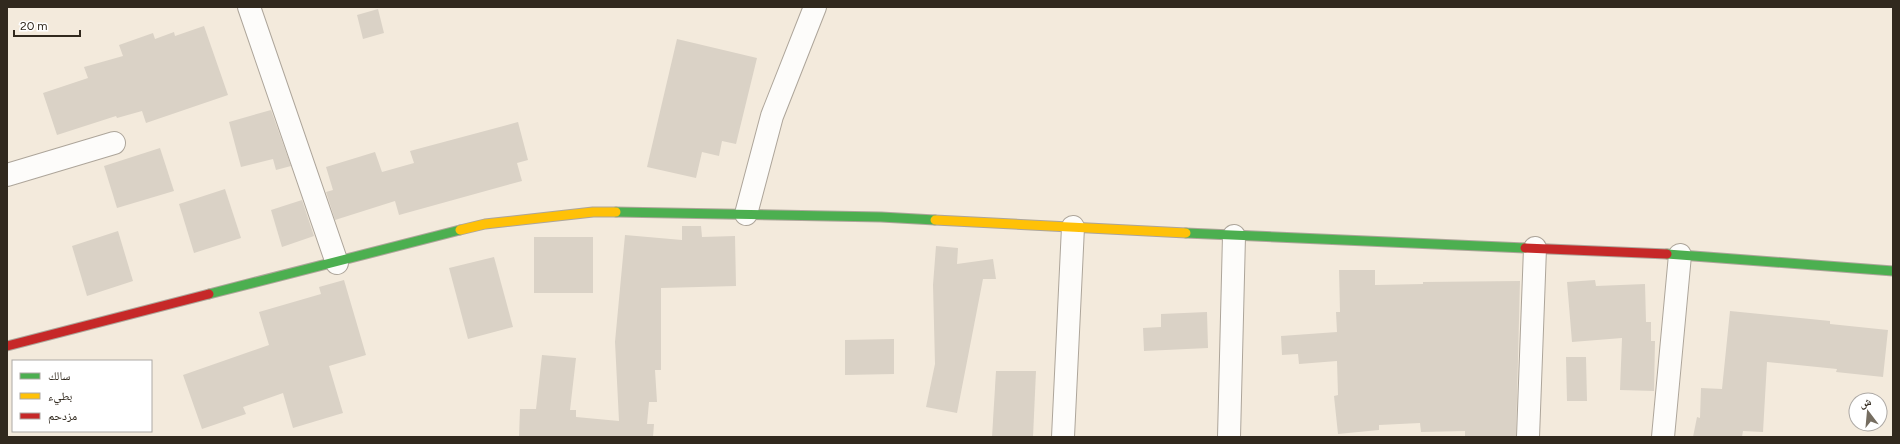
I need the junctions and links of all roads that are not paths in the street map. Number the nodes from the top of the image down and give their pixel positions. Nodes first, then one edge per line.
1 (249, 7) edge
2 (816, 7) edge
3 (114, 143) dead end
4 (7, 176) edge
5 (746, 214) junction
6 (1073, 227) junction
7 (1234, 236) junction
8 (1534, 248) junction
9 (1680, 255) junction
10 (337, 263) junction
11 (1893, 271) edge
12 (7, 346) edge
13 (1063, 437) edge
14 (1229, 437) edge
15 (1528, 437) edge
16 (1663, 437) edge

1 - 10 street
2 - 5 street
3 - 4 street
5 - 6 main road
5 - 10 main road
6 - 7 main road
6 - 13 street
7 - 8 main road
7 - 14 street
8 - 9 main road
8 - 15 street
9 - 11 main road
9 - 16 street
10 - 12 main road

